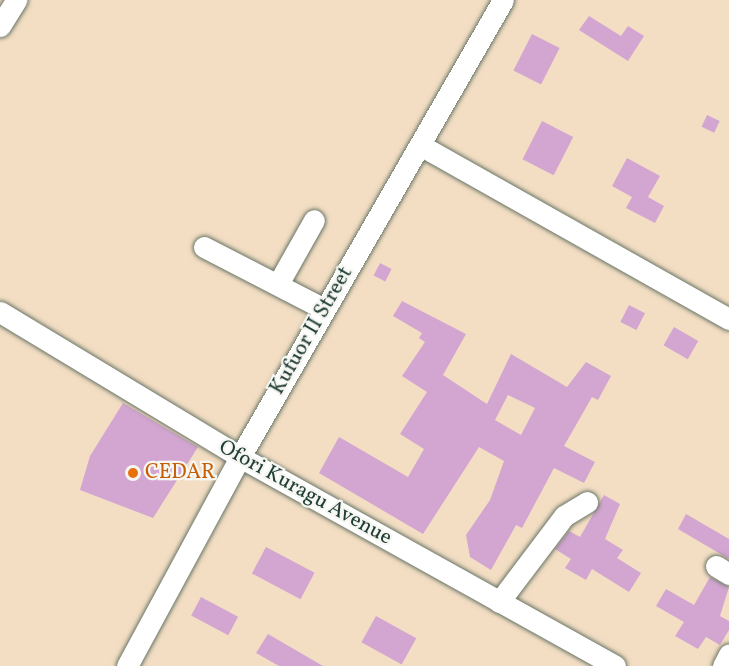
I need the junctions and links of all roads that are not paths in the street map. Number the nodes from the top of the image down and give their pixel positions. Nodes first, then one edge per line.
1 (16, 0) edge
2 (503, 0) edge
3 (0, 26) edge
4 (420, 145) junction
5 (314, 220) dead end
6 (204, 247) dead end
7 (278, 284) junction
8 (324, 309) junction
9 (0, 312) edge
10 (729, 319) edge
11 (240, 457) junction
12 (587, 502) dead end
13 (499, 602) junction
14 (729, 654) edge
15 (127, 666) edge
16 (615, 666) edge
17 (723, 666) edge

1 - 3 street
2 - 4 street, Kufuor II Street
4 - 8 street, Kufuor II Street
4 - 10 street
5 - 7 street
6 - 7 street
7 - 8 street
8 - 11 street, Kufuor II Street
9 - 11 street, Ofori Kuragu Avenue
11 - 13 street, Ofori Kuragu Avenue
11 - 15 street, Kufuor II Street
12 - 13 street
13 - 16 street, Ofori Kuragu Avenue
14 - 17 street

